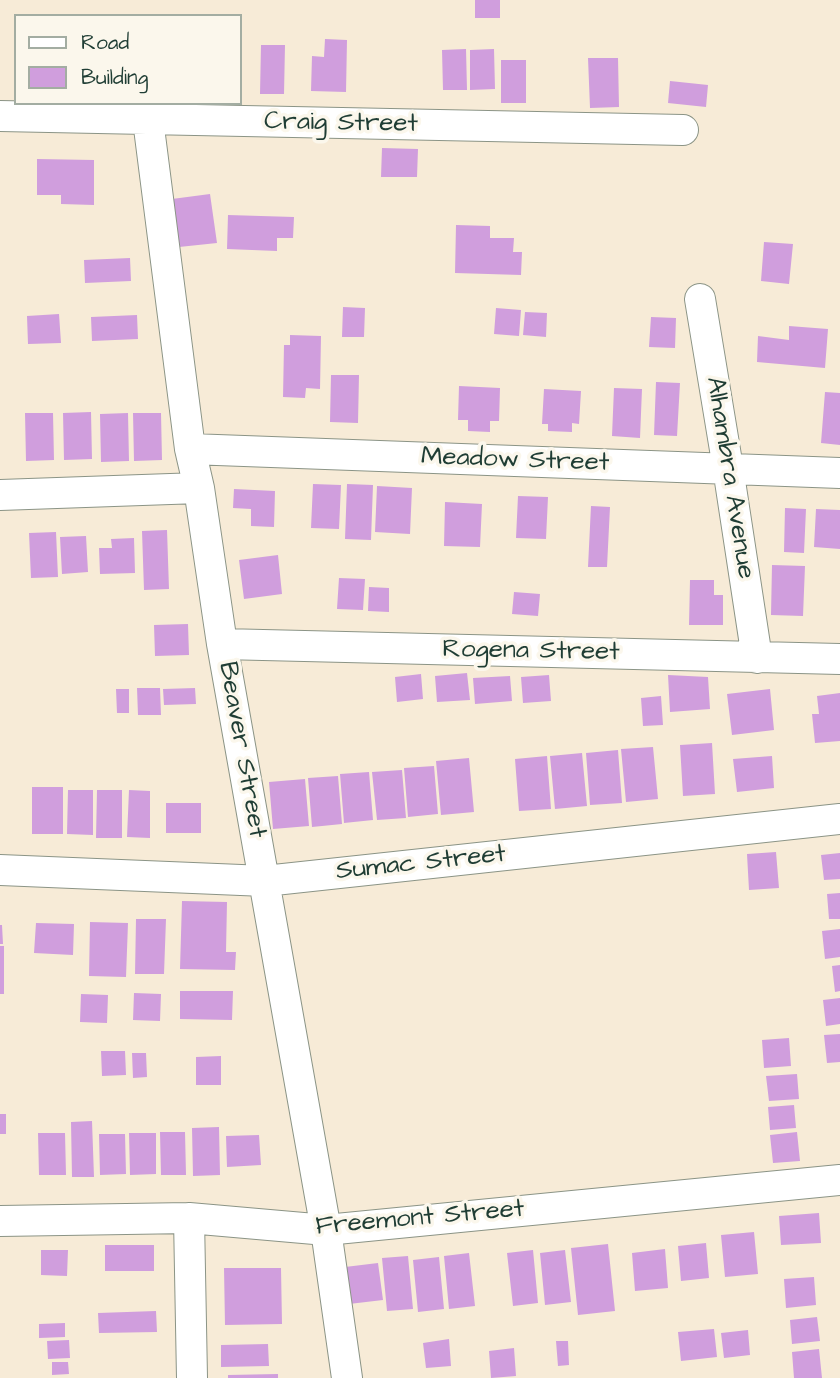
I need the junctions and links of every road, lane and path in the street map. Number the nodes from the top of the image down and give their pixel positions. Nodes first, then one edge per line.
1 (0, 116) edge
2 (148, 120) junction
3 (683, 130) dead end
4 (700, 299) dead end
5 (190, 449) junction
6 (728, 467) junction
7 (840, 473) edge
8 (199, 488) junction
9 (0, 495) edge
10 (222, 644) junction
11 (757, 658) junction
12 (840, 659) edge
13 (840, 819) edge
14 (0, 870) edge
15 (265, 881) junction
16 (840, 1180) edge
17 (189, 1218) junction
18 (0, 1221) edge
19 (326, 1230) junction
20 (192, 1378) edge
21 (347, 1378) edge

1 - 2 street, Craig Street
2 - 3 street, Craig Street
2 - 5 street, Beaver Street
4 - 6 street, Alhambra Avenue
5 - 6 street, Meadow Street
5 - 8 street, Beaver Street
6 - 7 street, Meadow Street
6 - 11 street, Alhambra Avenue
8 - 9 street
8 - 10 street, Beaver Street
10 - 11 street, Rogena Street
10 - 15 street, Beaver Street
11 - 12 street, Rogena Street
13 - 15 street, Sumac Street
14 - 15 street, Sumac Street
15 - 19 street, Beaver Street
16 - 19 street, Freemont Street
17 - 18 street, Freemont Street
17 - 19 street, Freemont Street
17 - 20 street
19 - 21 street, Beaver Street

